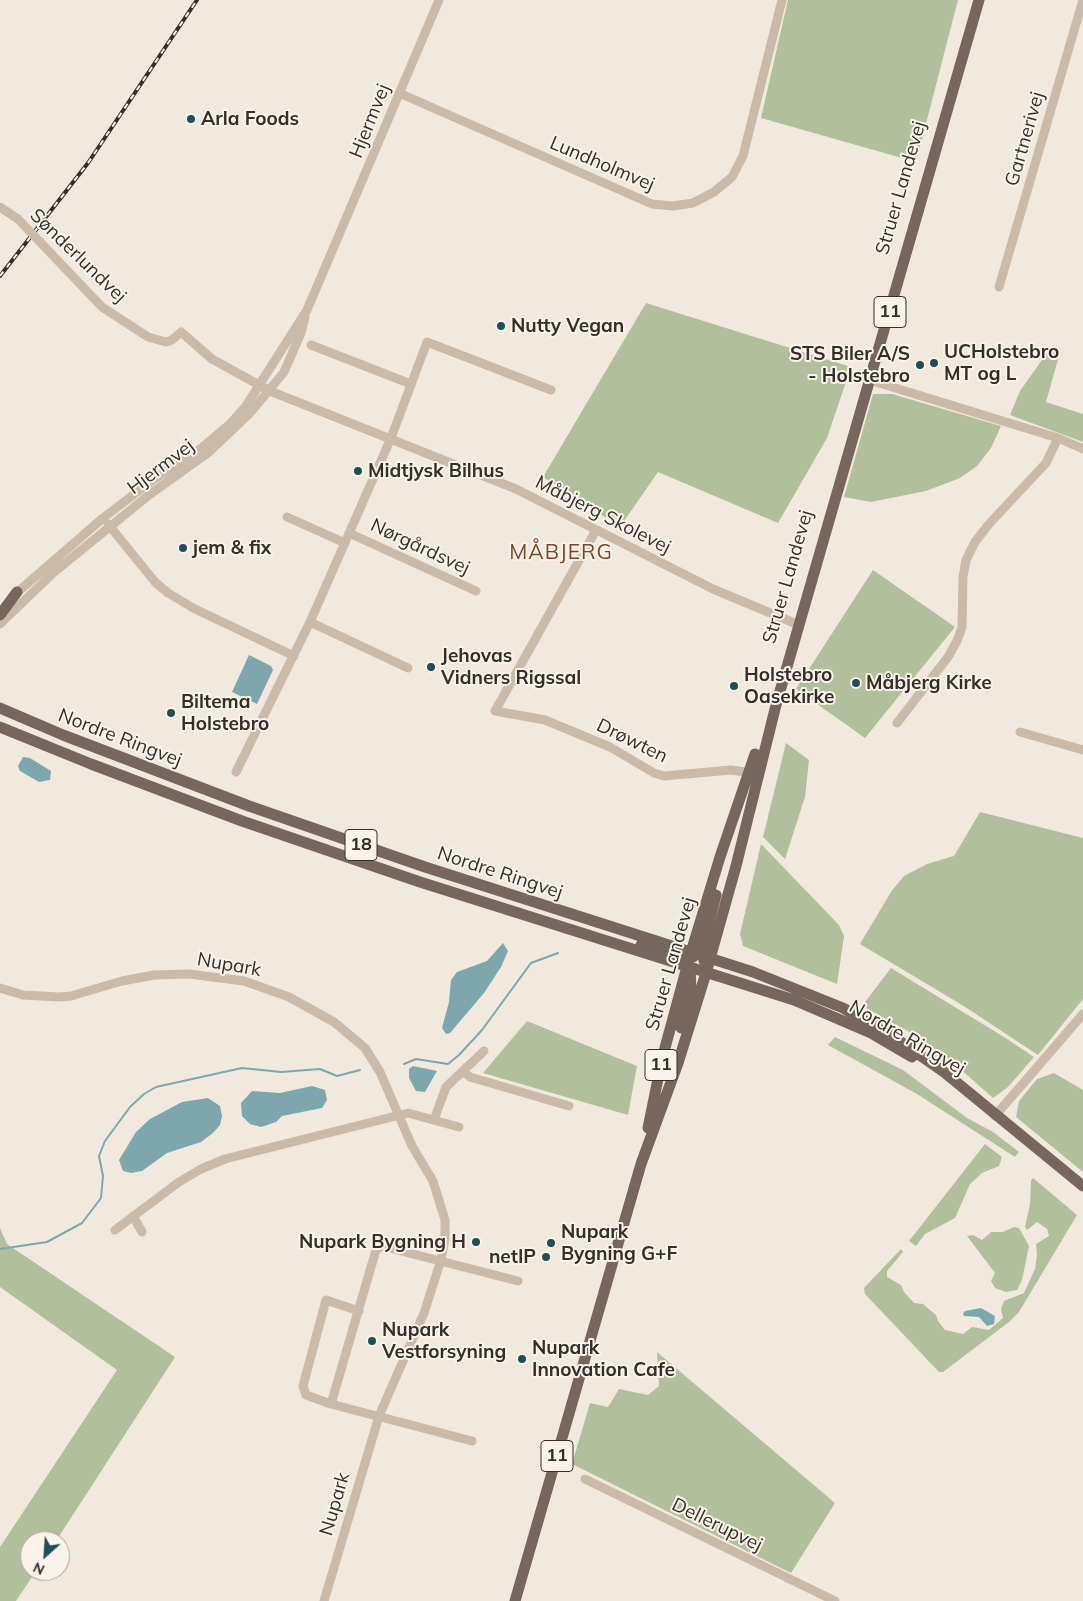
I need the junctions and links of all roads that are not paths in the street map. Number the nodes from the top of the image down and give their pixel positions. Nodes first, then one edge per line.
1 (439, 0) edge
2 (782, 0) edge
3 (973, 0) edge
4 (979, 0) edge
5 (1083, 0) edge
6 (399, 93) junction
7 (0, 207) edge
8 (999, 287) dead end
9 (307, 310) junction
10 (311, 346) dead end
11 (867, 379) junction
12 (411, 384) junction
13 (260, 386) junction
14 (551, 390) dead end
15 (270, 391) junction
16 (391, 438) junction
17 (1058, 438) junction
18 (1083, 449) edge
19 (287, 517) dead end
20 (103, 518) junction
21 (111, 527) junction
22 (596, 530) junction
23 (350, 533) junction
24 (345, 543) junction
25 (476, 591) dead end
26 (17, 592) junction
27 (0, 608) edge
28 (0, 615) edge
29 (310, 622) junction
30 (0, 624) edge
31 (796, 624) junction
32 (294, 656) junction
33 (408, 668) dead end
34 (0, 708) edge
35 (0, 716) edge
36 (896, 723) dead end
37 (0, 727) edge
38 (1020, 732) dead end
39 (63, 735) junction
40 (1083, 750) edge
41 (236, 772) dead end
42 (754, 773) junction
43 (695, 963) junction
44 (0, 988) edge
45 (1083, 1014) edge
46 (484, 1051) dead end
47 (463, 1072) junction
48 (974, 1098) junction
49 (569, 1106) dead end
50 (397, 1114) junction
51 (995, 1116) junction
52 (434, 1120) junction
53 (459, 1127) dead end
54 (641, 1164) junction
55 (1083, 1186) edge
56 (133, 1216) junction
57 (115, 1230) dead end
58 (142, 1232) dead end
59 (441, 1260) junction
60 (518, 1280) dead end
61 (359, 1311) junction
62 (331, 1404) junction
63 (379, 1416) junction
64 (472, 1442) dead end
65 (584, 1479) dead end
66 (324, 1601) edge
67 (515, 1601) edge
68 (835, 1601) edge

1 - 6 street, Hjermvej
2 - 6 street, Lundholmvej
3 - 11 main road, Struer Landevej / 11
4 - 11 main road, Struer Landevej / 11
5 - 8 street, Gartnerivej
6 - 9 street, Hjermvej
7 - 13 street, Sønderlundvej, bridge
9 - 13 street, Hjermvej
9 - 15 street, Hjermvej
10 - 12 street
11 - 17 street
11 - 31 main road, Struer Landevej / 11
12 - 14 street
12 - 16 street
13 - 15 street, Måbjerg Skolevej
13 - 20 street, Hjermvej
15 - 16 street, Måbjerg Skolevej
15 - 21 street, Hjermvej
16 - 22 street, Måbjerg Skolevej
16 - 23 street, Nørgårdsvej
17 - 18 street
17 - 36 street
19 - 24 street, Nørgårdsvej
20 - 21 street
20 - 26 street, Hjermvej
21 - 30 street, Hjermvej
21 - 32 street
22 - 31 street, Måbjerg Skolevej
22 - 42 street, Drøwten
23 - 24 street, Nørgårdsvej
23 - 25 street, Nørgårdsvej
24 - 29 street, Nørgårdsvej
26 - 27 street, Hjermvej
26 - 28 main road
29 - 32 street, Nørgårdsvej
29 - 33 street
31 - 42 main road, Struer Landevej / 11
32 - 41 street, Nørgårdsvej
34 - 39 main road, Nordre Ringvej / 18
35 - 39 main road
37 - 43 main road, Nordre Ringvej / 18
38 - 40 street
39 - 43 main road, Nordre Ringvej / 18
42 - 43 main road, Struer Landevej / 11
42 - 43 main road, Struer Landevej / 11
43 - 48 main road, Nordre Ringvej
43 - 48 main road, Nordre Ringvej
43 - 54 main road, Struer Landevej / 11
43 - 54 main road, Struer Landevej / 11
44 - 50 street, Nupark
45 - 51 street
46 - 47 street
47 - 49 street
47 - 52 street
48 - 51 main road, Nordre Ringvej
50 - 52 street
50 - 56 street
50 - 59 street, Nupark
51 - 55 main road, Nordre Ringvej
52 - 53 street
54 - 67 main road, Struer Landevej / 11
56 - 57 street
56 - 58 street
59 - 60 street
59 - 61 street
59 - 63 street, Nupark
61 - 62 street
61 - 62 street
62 - 63 street
63 - 64 street
63 - 66 street, Nupark
65 - 68 street, Dellerupvej

